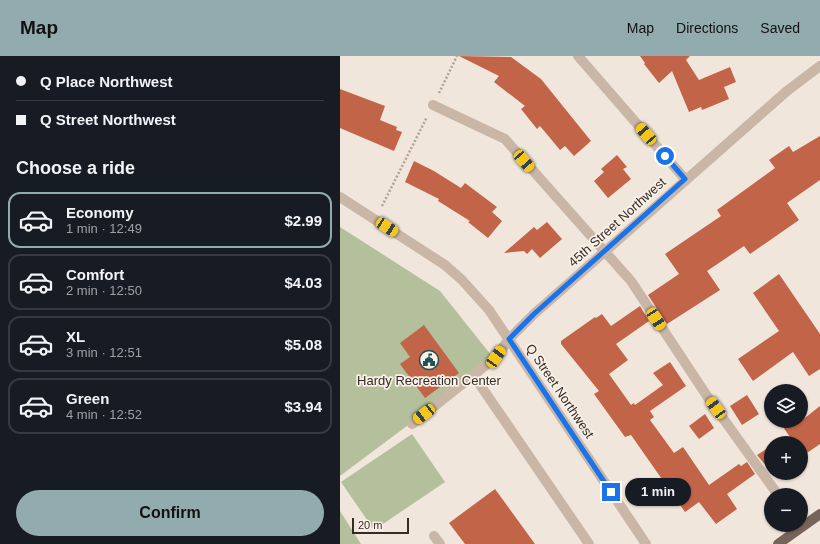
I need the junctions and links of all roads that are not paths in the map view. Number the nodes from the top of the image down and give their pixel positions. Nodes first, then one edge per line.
1 (578, 56) edge
2 (820, 66) edge
3 (433, 105) road end
4 (685, 179) junction
5 (340, 197) edge
6 (604, 251) junction
7 (509, 339) junction
8 (474, 376) junction
9 (412, 424) dead end
10 (773, 488) edge
11 (820, 514) edge
12 (808, 522) edge
13 (793, 532) edge
14 (589, 544) edge
15 (646, 544) edge
16 (778, 544) edge

1 - 4 street
2 - 4 street, 45th Street Northwest
3 - 6 street
4 - 6 street, 45th Street Northwest
5 - 7 street, Q Street Northwest
6 - 7 street, 45th Street Northwest
6 - 10 street
7 - 8 street, 45th Street Northwest
7 - 15 street, Q Street Northwest
8 - 9 street, 45th Street Northwest
8 - 14 street
11 - 12 main road
13 - 16 main road

